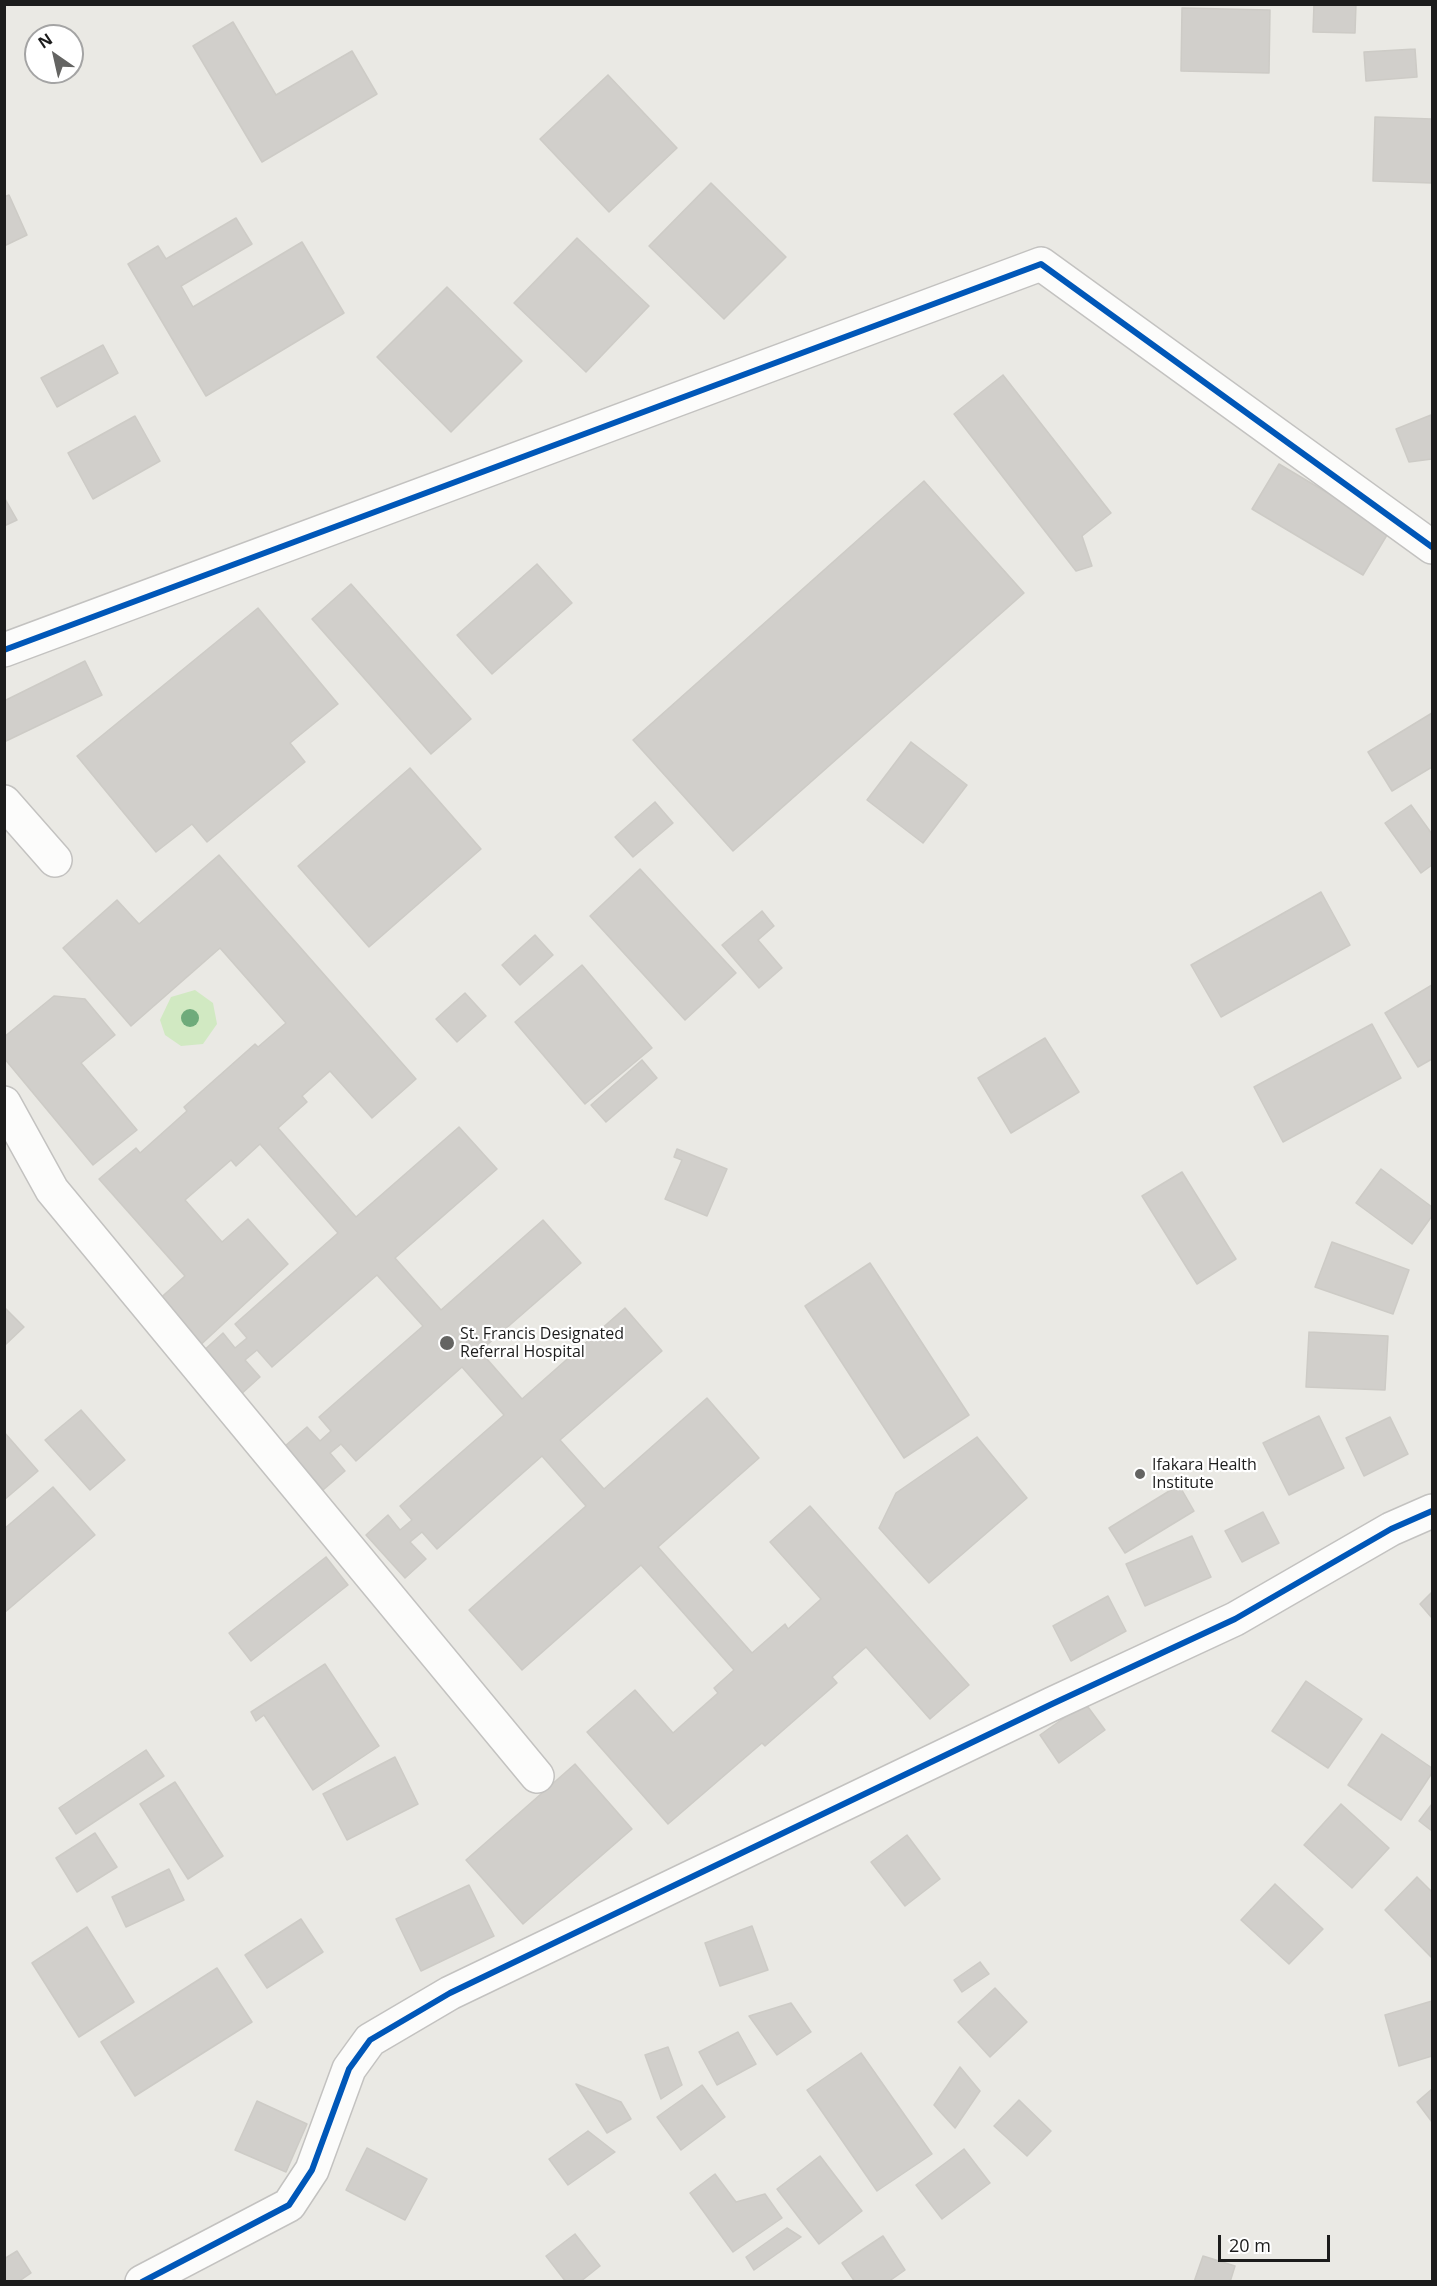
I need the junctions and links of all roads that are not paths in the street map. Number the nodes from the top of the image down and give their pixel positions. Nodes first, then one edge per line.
1 (1432, 547) edge
2 (4, 650) edge
3 (4, 802) edge
4 (56, 860) dead end
5 (4, 1103) edge
6 (1432, 1511) edge
7 (537, 1776) dead end
8 (142, 2282) edge

1 - 2 street
3 - 4 street
5 - 7 street
6 - 8 street

